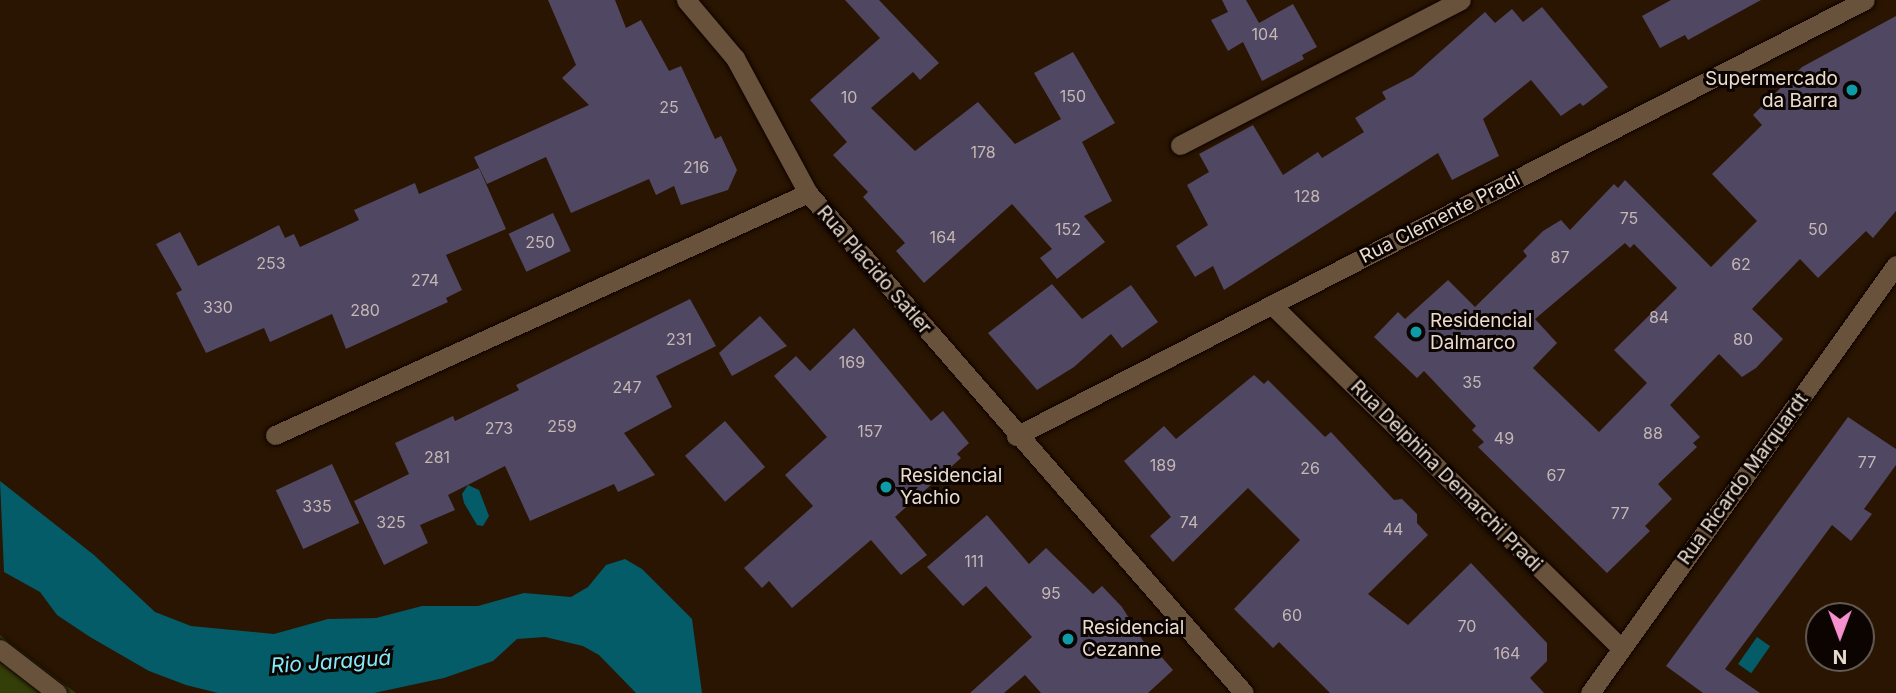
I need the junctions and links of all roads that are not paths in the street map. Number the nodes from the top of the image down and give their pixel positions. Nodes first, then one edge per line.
1 (686, 0) edge
2 (1461, 0) edge
3 (1865, 0) edge
4 (1180, 145) dead end
5 (808, 193) junction
6 (1896, 265) edge
7 (1272, 304) junction
8 (275, 435) dead end
9 (1016, 436) junction
10 (1621, 648) junction
11 (0, 649) edge
12 (57, 693) edge
13 (1244, 693) edge
14 (1590, 693) edge

1 - 5 street
2 - 4 street
3 - 7 street, Rua Clemente Pradi
5 - 8 street, Rua Placido Satler
5 - 9 street, Rua Placido Satler
6 - 10 street, Rua Ricardo Marquardt
7 - 9 street, Rua Clemente Pradi
7 - 10 street, Rua Delphina Demarchi Pradi
9 - 13 street, Rua Placido Satler
10 - 14 street, Rua Ricardo Marquardt
11 - 12 street

